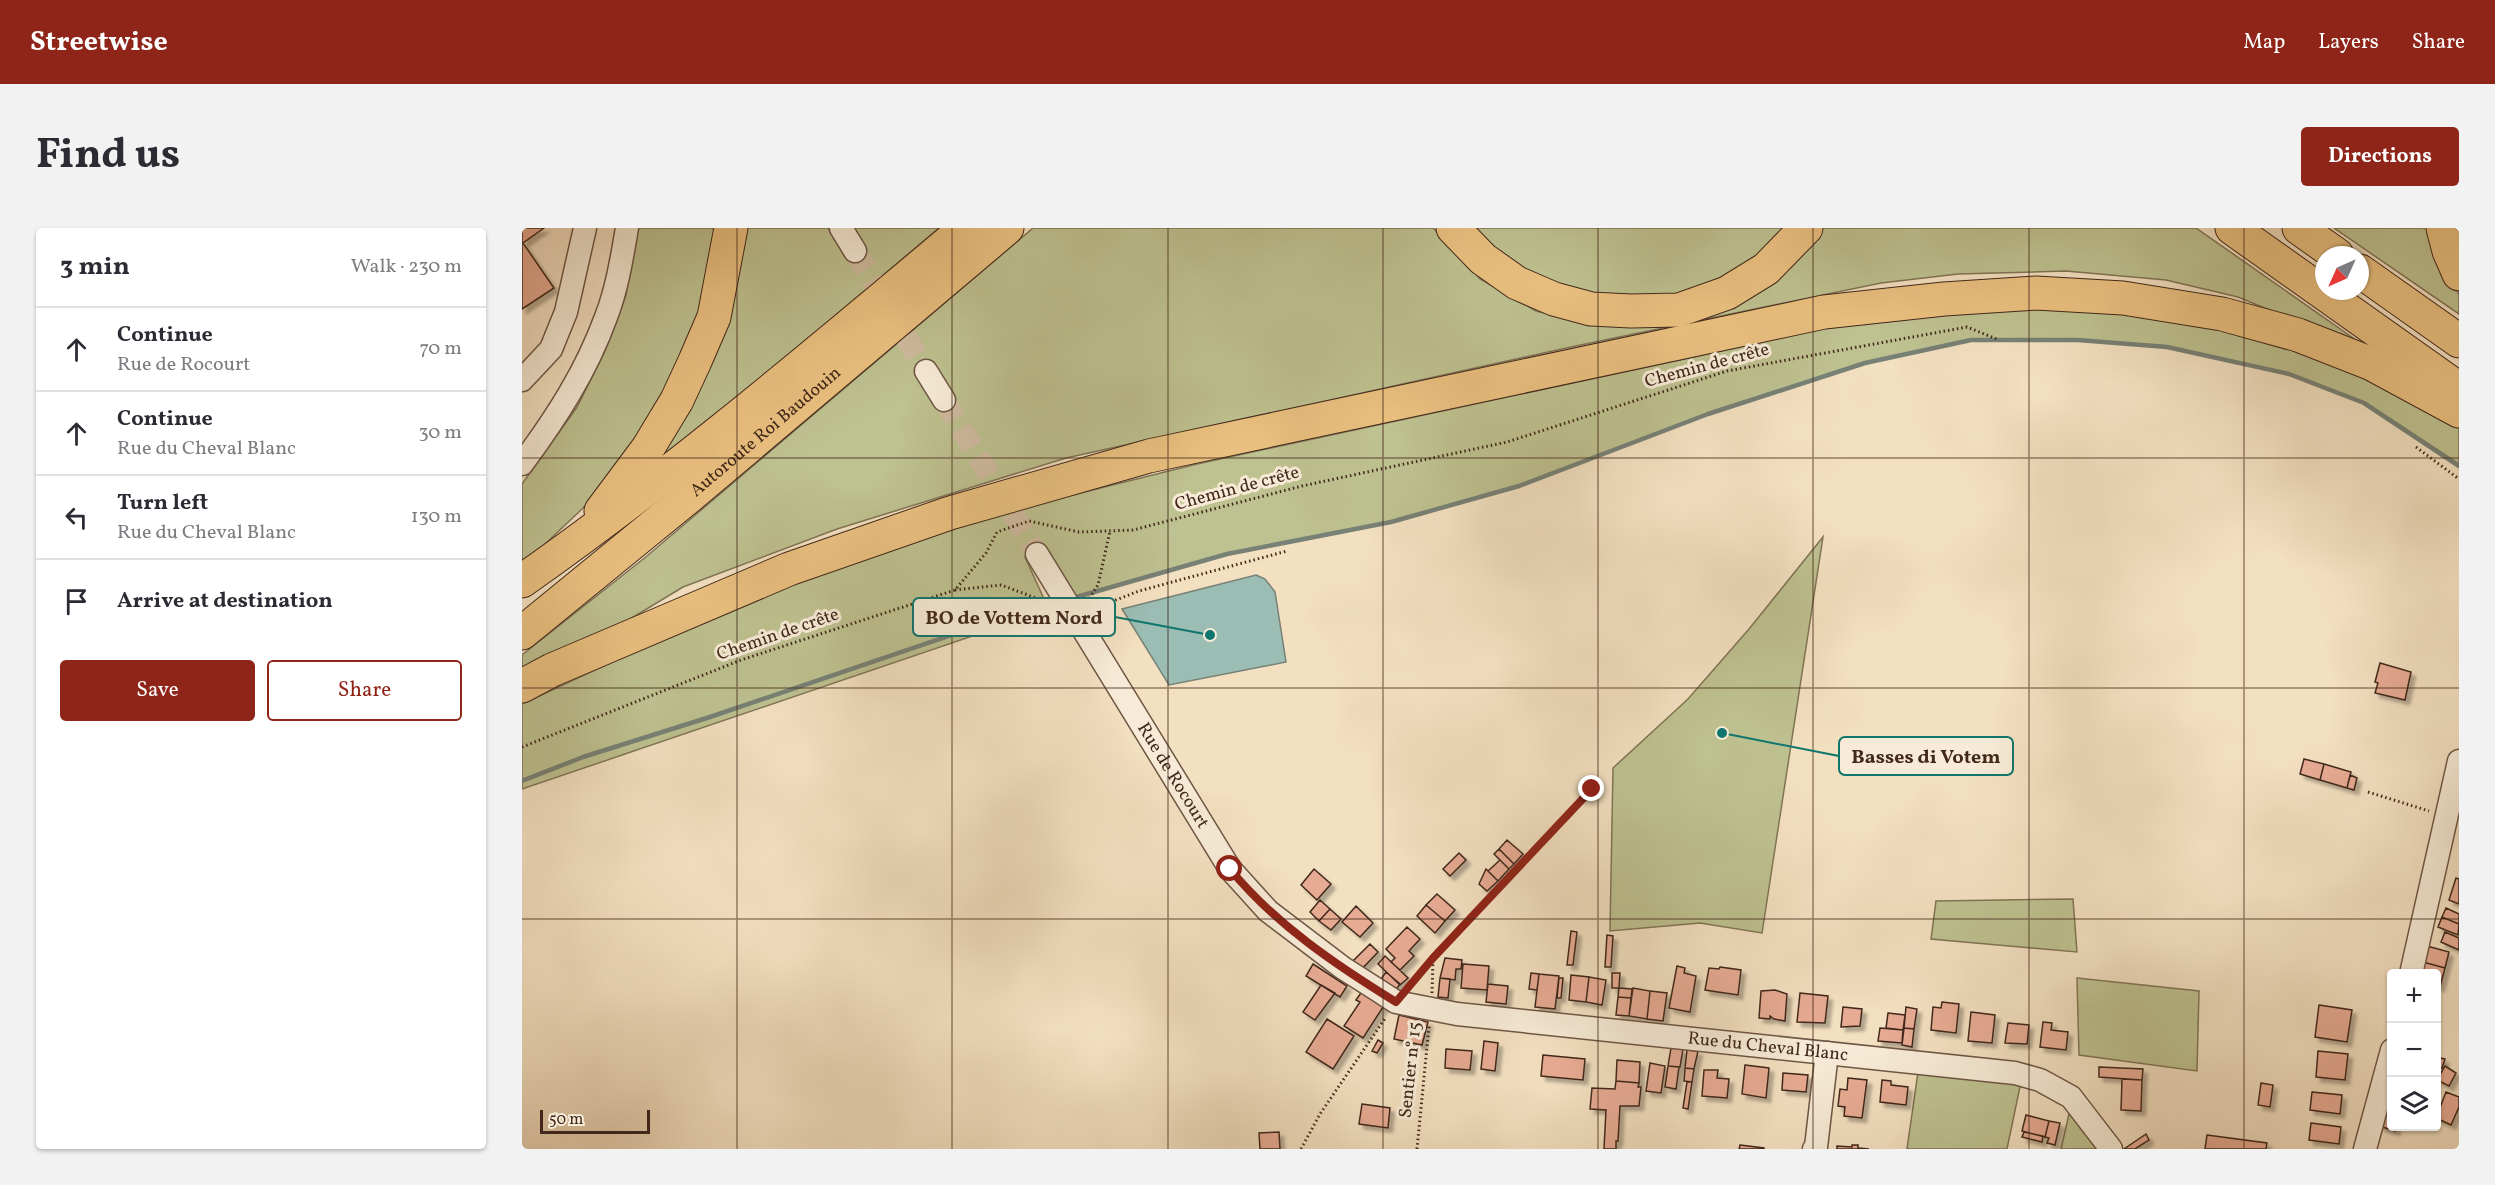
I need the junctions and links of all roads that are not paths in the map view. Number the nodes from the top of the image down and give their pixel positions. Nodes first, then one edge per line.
1 (585, 228) edge
2 (627, 228) edge
3 (731, 228) edge
4 (841, 228) edge
5 (966, 228) edge
6 (1007, 228) edge
7 (1453, 228) edge
8 (1806, 228) edge
9 (2232, 228) edge
10 (2299, 228) edge
11 (2443, 228) edge
12 (2324, 246) edge
13 (855, 251) tunnel mouth
14 (2459, 274) edge
15 (2369, 277) edge
16 (2459, 341) edge
17 (926, 370) tunnel mouth
18 (522, 380) edge
19 (2459, 389) edge
20 (944, 400) tunnel mouth
21 (2459, 411) edge
22 (522, 464) edge
23 (578, 542) junction
24 (1037, 554) tunnel mouth
25 (522, 581) edge
26 (522, 633) edge
27 (522, 686) edge
28 (2459, 761) edge
29 (1343, 968) joint
30 (2413, 969) edge
31 (1827, 1053) junction
32 (2387, 1065) edge
33 (1814, 1149) edge
34 (2111, 1149) edge
35 (2365, 1149) edge

1 - 18 street
2 - 22 street
3 - 23 highway
4 - 13 street
5 - 23 highway
6 - 26 highway, Autoroute Roi Baudouin
7 - 8 highway
9 - 19 highway
10 - 12 highway
11 - 14 highway
15 - 16 highway
17 - 20 street
21 - 27 highway
23 - 25 highway
24 - 29 street, Rue de Rocourt
28 - 30 street
29 - 31 street, Rue du Cheval Blanc
31 - 33 street
31 - 34 street, Rue du Cheval Blanc
32 - 35 street

